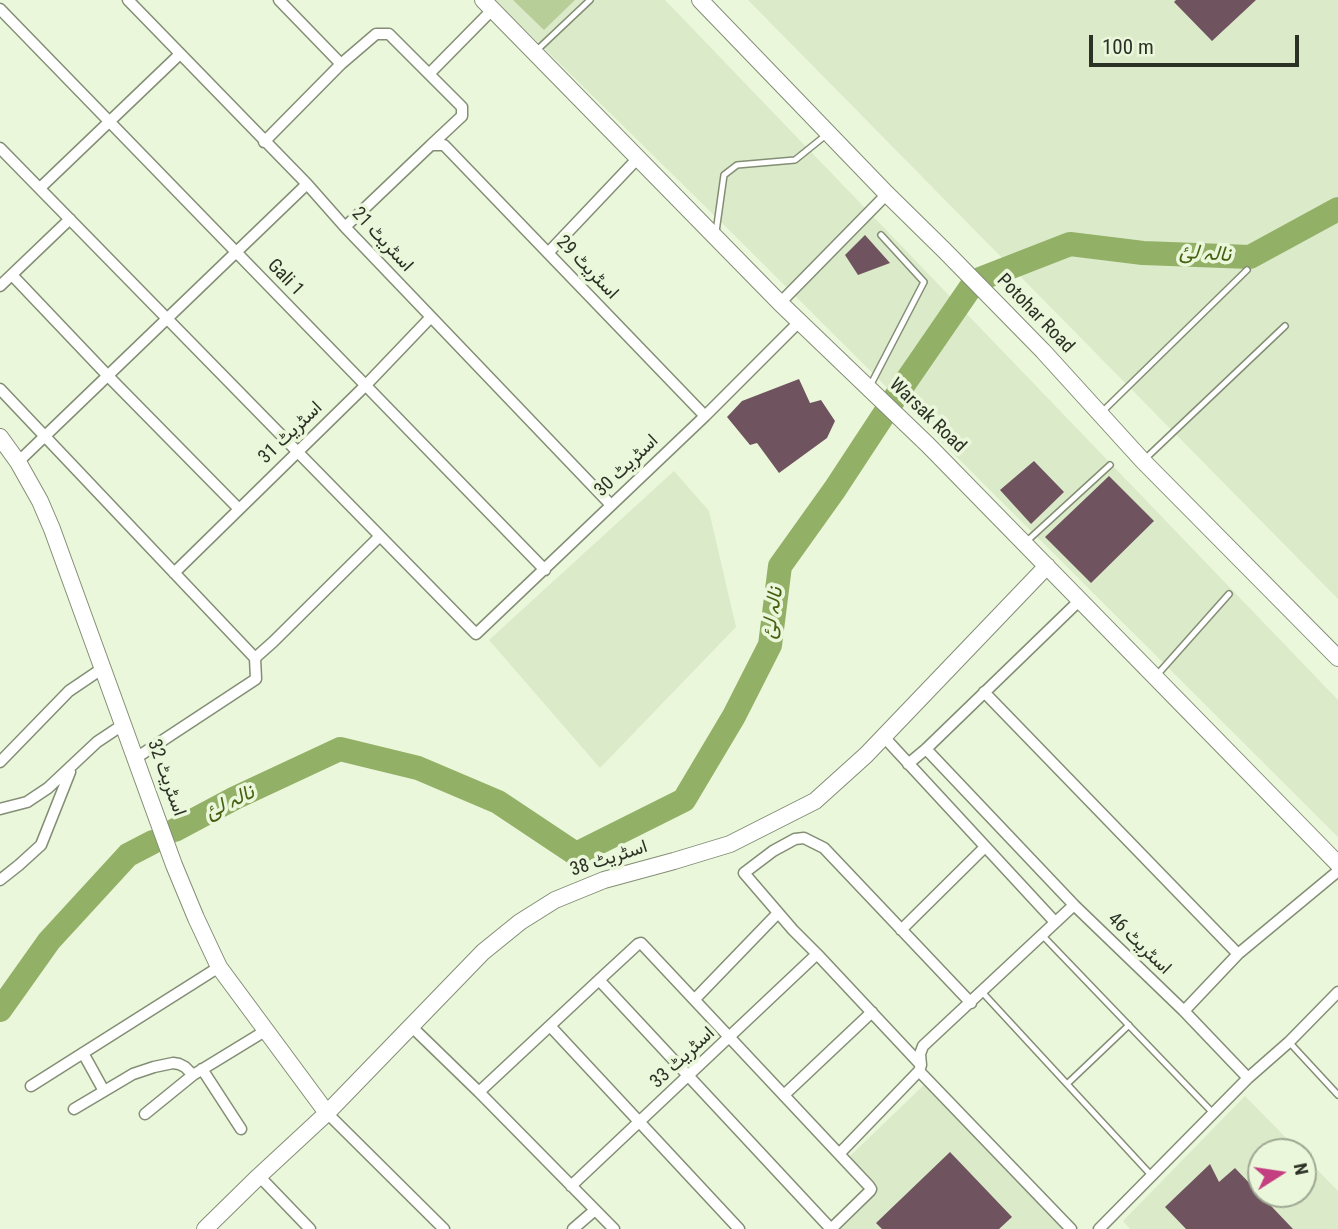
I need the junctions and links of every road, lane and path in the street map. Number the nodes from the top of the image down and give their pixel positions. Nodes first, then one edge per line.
1 (128, 0) edge
2 (279, 0) edge
3 (590, 0) edge
4 (700, 0) edge
5 (488, 5) edge
6 (0, 9) edge
7 (534, 52) junction
8 (180, 54) junction
9 (341, 64) junction
10 (429, 74) junction
11 (109, 122) junction
12 (828, 133) junction
13 (264, 142) junction
14 (431, 145) junction
15 (0, 148) edge
16 (638, 158) junction
17 (307, 184) junction
18 (40, 188) junction
19 (887, 194) junction
20 (70, 219) junction
21 (345, 227) junction
22 (881, 235) dead end
23 (715, 237) junction
24 (236, 253) junction
25 (548, 253) junction
26 (1247, 270) dead end
27 (12, 275) junction
28 (0, 286) edge
29 (780, 303) junction
30 (431, 317) junction
31 (168, 319) junction
32 (799, 322) junction
33 (1285, 326) dead end
34 (109, 377) junction
35 (365, 386) junction
36 (0, 389) edge
37 (873, 392) junction
38 (1099, 415) junction
39 (705, 416) junction
40 (0, 437) edge
41 (46, 437) junction
42 (298, 451) junction
43 (1143, 461) junction
44 (18, 462) junction
45 (1110, 465) dead end
46 (611, 505) junction
47 (239, 509) junction
48 (380, 536) junction
49 (1024, 543) junction
50 (1047, 566) junction
51 (545, 570) junction
52 (174, 573) junction
53 (1228, 594) dead end
54 (1080, 600) junction
55 (255, 658) junction
56 (1338, 658) edge
57 (103, 668) junction
58 (1155, 677) junction
59 (984, 692) junction
60 (124, 724) junction
61 (884, 737) junction
62 (926, 749) junction
63 (136, 758) junction
64 (0, 762) edge
65 (908, 764) junction
66 (72, 766) junction
67 (0, 810) edge
68 (985, 847) junction
69 (1338, 864) edge
70 (1338, 871) edge
71 (0, 880) edge
72 (1074, 905) junction
73 (778, 914) junction
74 (1055, 922) junction
75 (901, 930) junction
76 (1042, 935) junction
77 (817, 954) junction
78 (1238, 954) junction
79 (219, 967) junction
80 (599, 980) junction
81 (982, 992) junction
82 (1338, 992) edge
83 (695, 999) junction
84 (971, 1003) junction
85 (872, 1012) junction
86 (1184, 1012) junction
87 (1129, 1025) junction
88 (550, 1026) junction
89 (411, 1027) junction
90 (265, 1031) junction
91 (730, 1037) junction
92 (1289, 1042) junction
93 (83, 1053) junction
94 (920, 1068) junction
95 (197, 1072) junction
96 (688, 1076) junction
97 (1248, 1078) junction
98 (1067, 1084) junction
99 (31, 1086) dead end
100 (104, 1091) junction
101 (479, 1093) junction
102 (784, 1095) junction
103 (1338, 1095) edge
104 (74, 1109) dead end
105 (327, 1113) junction
106 (1213, 1113) junction
107 (145, 1114) dead end
108 (639, 1122) junction
109 (241, 1129) dead end
110 (839, 1154) junction
111 (1151, 1175) junction
112 (259, 1176) junction
113 (571, 1186) junction
114 (595, 1210) junction
115 (205, 1229) edge
116 (310, 1229) edge
117 (444, 1229) edge
118 (573, 1229) edge
119 (614, 1229) edge
120 (739, 1229) edge
121 (831, 1229) edge
122 (1071, 1229) edge
123 (1099, 1229) edge

1 - 8 street, اسٹریٹ 21
2 - 9 street
3 - 7 lane
4 - 12 street, Potohar Road
5 - 7 street, Warsak Road
5 - 10 street
6 - 11 street, Gali 1
7 - 16 street, Warsak Road
8 - 11 street
8 - 13 street, اسٹریٹ 21
9 - 10 street
9 - 13 street
10 - 14 street
11 - 18 street
11 - 24 street, Gali 1
12 - 19 street, Potohar Road
12 - 23 lane
13 - 17 street, اسٹریٹ 21
14 - 21 street
14 - 25 street, اسٹریٹ 29
15 - 18 street
16 - 23 street, Warsak Road
16 - 25 street
17 - 21 street, اسٹریٹ 21
17 - 24 street
18 - 20 street
19 - 29 street
19 - 38 street, Potohar Road
20 - 27 street
20 - 31 street
21 - 30 street, اسٹریٹ 21
22 - 37 lane
23 - 29 street, Warsak Road
24 - 31 street
24 - 35 street, Gali 1
25 - 39 street, اسٹریٹ 29
26 - 38 lane
27 - 28 street
27 - 34 street
29 - 32 street, Warsak Road
30 - 35 street, اسٹریٹ 31
30 - 46 street, اسٹریٹ 21
31 - 34 street
31 - 42 street
32 - 37 street, Warsak Road
32 - 39 street, اسٹریٹ 30
33 - 43 lane
34 - 41 street
34 - 47 street
35 - 42 street, اسٹریٹ 31
35 - 51 street, Gali 1
36 - 41 street
37 - 49 street, Warsak Road
38 - 43 street, Potohar Road
39 - 46 street, اسٹریٹ 30
40 - 44 street, اسٹریٹ 32
41 - 44 street
41 - 52 street
42 - 47 street, اسٹریٹ 31
42 - 48 street
43 - 56 street, Potohar Road
44 - 57 street, اسٹریٹ 32
45 - 49 lane
46 - 51 street, اسٹریٹ 30
47 - 52 street, اسٹریٹ 31
48 - 51 street, اسٹریٹ 30
48 - 55 street
49 - 50 street, Warsak Road
50 - 54 street, Warsak Road
50 - 61 street, اسٹریٹ 38
52 - 55 street
53 - 58 lane
54 - 58 street, Warsak Road
54 - 59 street
55 - 63 street
57 - 60 street, اسٹریٹ 32
57 - 64 street
58 - 69 street, Warsak Road
59 - 62 street
59 - 78 street
60 - 63 street, اسٹریٹ 32
60 - 66 street
61 - 65 street
61 - 89 street, اسٹریٹ 38
62 - 65 street
62 - 72 street, اسٹریٹ 46
63 - 79 street, اسٹریٹ 32
65 - 68 street
66 - 67 street
66 - 71 street
68 - 74 street
68 - 75 street
70 - 78 street
72 - 74 street
72 - 86 street, اسٹریٹ 46
73 - 75 street
73 - 77 street
73 - 83 street
74 - 76 street
75 - 84 street
76 - 81 street
76 - 87 lane
77 - 85 street
77 - 91 street, اسٹریٹ 33
78 - 86 street
79 - 90 street, اسٹریٹ 32
79 - 93 street
80 - 83 street
80 - 88 street
80 - 96 street
81 - 84 street
81 - 98 lane
82 - 92 street
83 - 91 street
84 - 94 street
85 - 94 street
85 - 102 street
86 - 97 street, اسٹریٹ 46
87 - 98 lane
87 - 106 lane
88 - 101 street
88 - 108 street
89 - 101 street
89 - 105 street, اسٹریٹ 38
90 - 95 street
90 - 105 street, اسٹریٹ 32
91 - 96 street, اسٹریٹ 33
91 - 102 street
92 - 97 street
92 - 103 lane
93 - 99 street
93 - 100 street
94 - 110 street
94 - 122 street
95 - 100 street
95 - 107 street
95 - 109 street
96 - 108 street, اسٹریٹ 33
96 - 121 street
97 - 106 street
98 - 111 lane
100 - 104 street
101 - 113 street
102 - 110 street
105 - 112 street, اسٹریٹ 38
105 - 117 street
106 - 111 street
108 - 113 street, اسٹریٹ 33
108 - 120 street
110 - 121 street
111 - 123 street
112 - 115 street, اسٹریٹ 38
112 - 116 street
113 - 114 street
114 - 118 street
114 - 119 street

